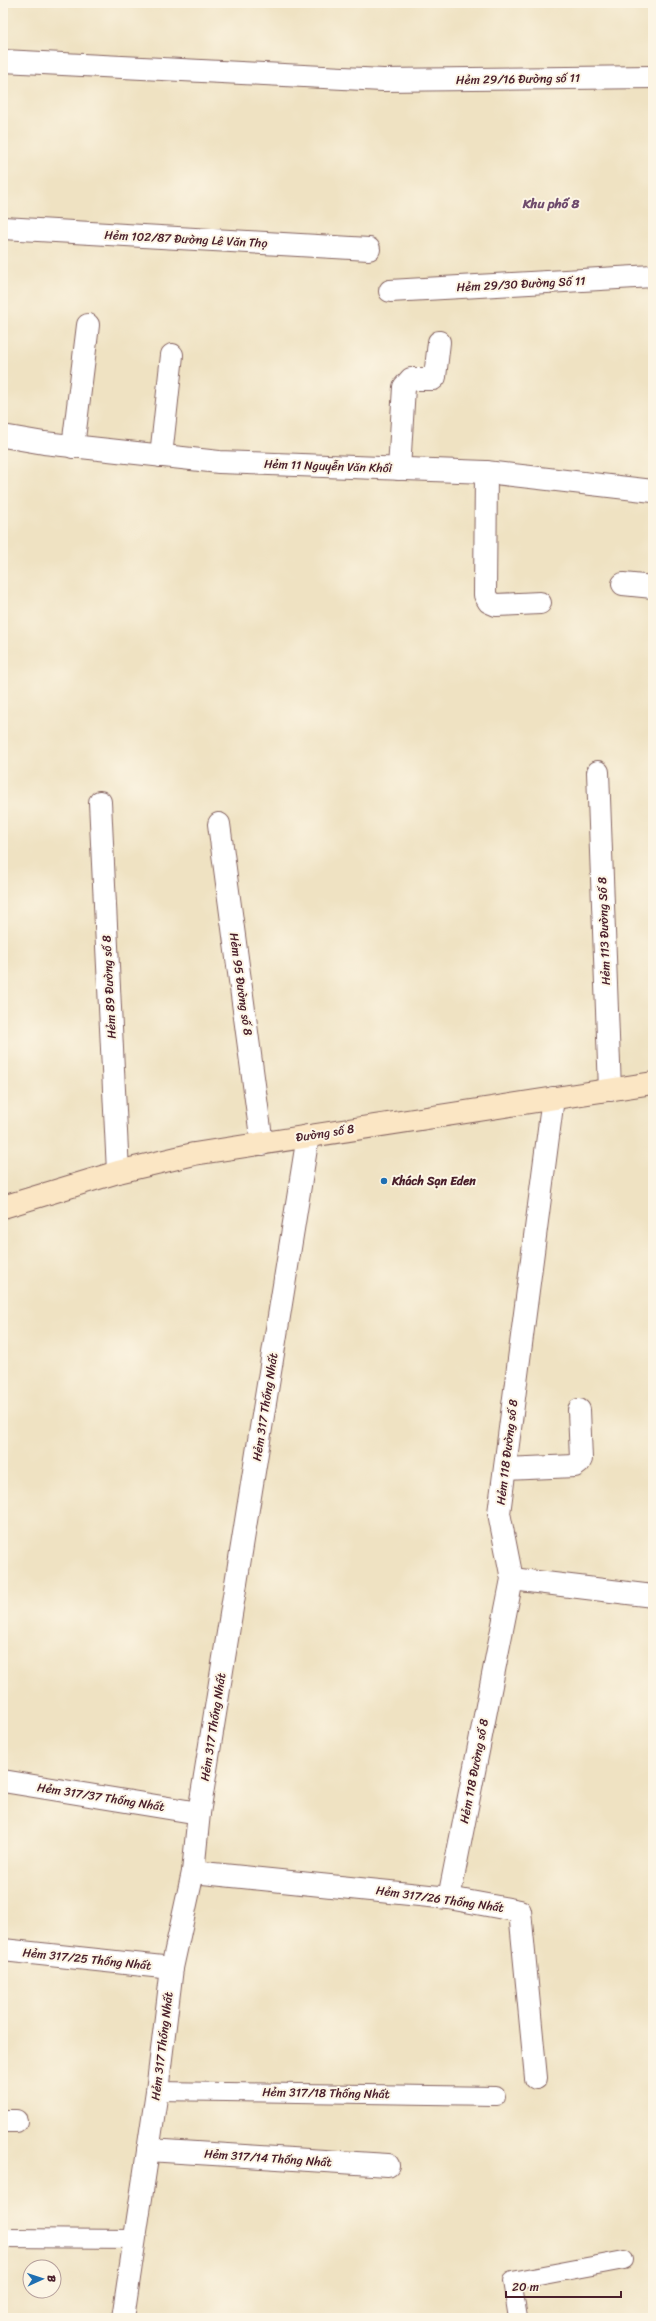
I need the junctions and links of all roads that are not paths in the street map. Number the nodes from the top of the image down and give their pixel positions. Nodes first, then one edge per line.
1 (3, 62) edge
2 (653, 77) edge
3 (3, 228) edge
4 (369, 249) dead end
5 (653, 276) edge
6 (390, 291) dead end
7 (88, 325) dead end
8 (438, 342) dead end
9 (172, 354) dead end
10 (3, 436) edge
11 (73, 447) junction
12 (161, 456) junction
13 (399, 469) junction
14 (486, 472) junction
15 (653, 491) edge
16 (624, 584) dead end
17 (653, 587) edge
18 (540, 603) dead end
19 (598, 772) dead end
20 (100, 802) dead end
21 (219, 824) dead end
22 (653, 1083) edge
23 (610, 1090) junction
24 (553, 1098) junction
25 (308, 1136) junction
26 (262, 1144) junction
27 (118, 1172) junction
28 (3, 1207) edge
29 (579, 1410) dead end
30 (505, 1469) junction
31 (512, 1579) junction
32 (653, 1596) edge
33 (3, 1781) edge
34 (199, 1812) junction
35 (193, 1872) junction
36 (449, 1898) junction
37 (3, 1950) edge
38 (172, 1968) junction
39 (536, 2078) dead end
40 (157, 2091) junction
41 (496, 2096) dead end
42 (148, 2150) junction
43 (388, 2165) dead end
44 (3, 2238) edge
45 (135, 2239) junction
46 (624, 2260) dead end
47 (124, 2318) edge
48 (518, 2318) edge

1 - 2 street, Hẻm 29/16 Đường số 11
3 - 4 street, Hẻm 102/87 Đường Lê Văn Thọ
5 - 6 street, Hẻm 29/30 Đường Số 11
7 - 11 street
8 - 13 street
9 - 12 street
10 - 11 street, Hẻm 11 Nguyễn Văn Khối
11 - 12 street, Hẻm 11 Nguyễn Văn Khối
12 - 13 street, Hẻm 11 Nguyễn Văn Khối
13 - 14 street, Hẻm 11 Nguyễn Văn Khối
14 - 15 street, Hẻm 11 Nguyễn Văn Khối
14 - 18 street
16 - 17 street
19 - 23 street, Hẻm 113 Đường Số 8
20 - 27 street, Hẻm 89 Đường số 8
21 - 26 street, Hẻm 95 Đường số 8
22 - 23 street, Đường số 8
23 - 24 street, Đường số 8
24 - 25 street, Đường số 8
24 - 30 street, Hẻm 118 Đường số 8
25 - 26 street, Đường số 8
25 - 34 street, Hẻm 317 Thống Nhất
26 - 27 street, Đường số 8
27 - 28 street, Đường số 8
29 - 30 street
30 - 31 street, Hẻm 118 Đường số 8
31 - 32 street
31 - 36 street, Hẻm 118 Đường số 8
33 - 34 street, Hẻm 317/37 Thống Nhất
34 - 35 street, Hẻm 317 Thống Nhất
35 - 36 street, Hẻm 317/26 Thống Nhất
35 - 38 street, Hẻm 317 Thống Nhất
36 - 39 street, Hẻm 317/26 Thống Nhất
37 - 38 street, Hẻm 317/25 Thống Nhất
38 - 40 street, Hẻm 317 Thống Nhất
40 - 41 lane, Hẻm 317/18 Thống Nhất
40 - 42 street, Hẻm 317 Thống Nhất
42 - 43 street, Hẻm 317/14 Thống Nhất
42 - 45 street, Hẻm 317 Thống Nhất
44 - 45 lane
45 - 47 street, Hẻm 317 Thống Nhất
46 - 48 lane

